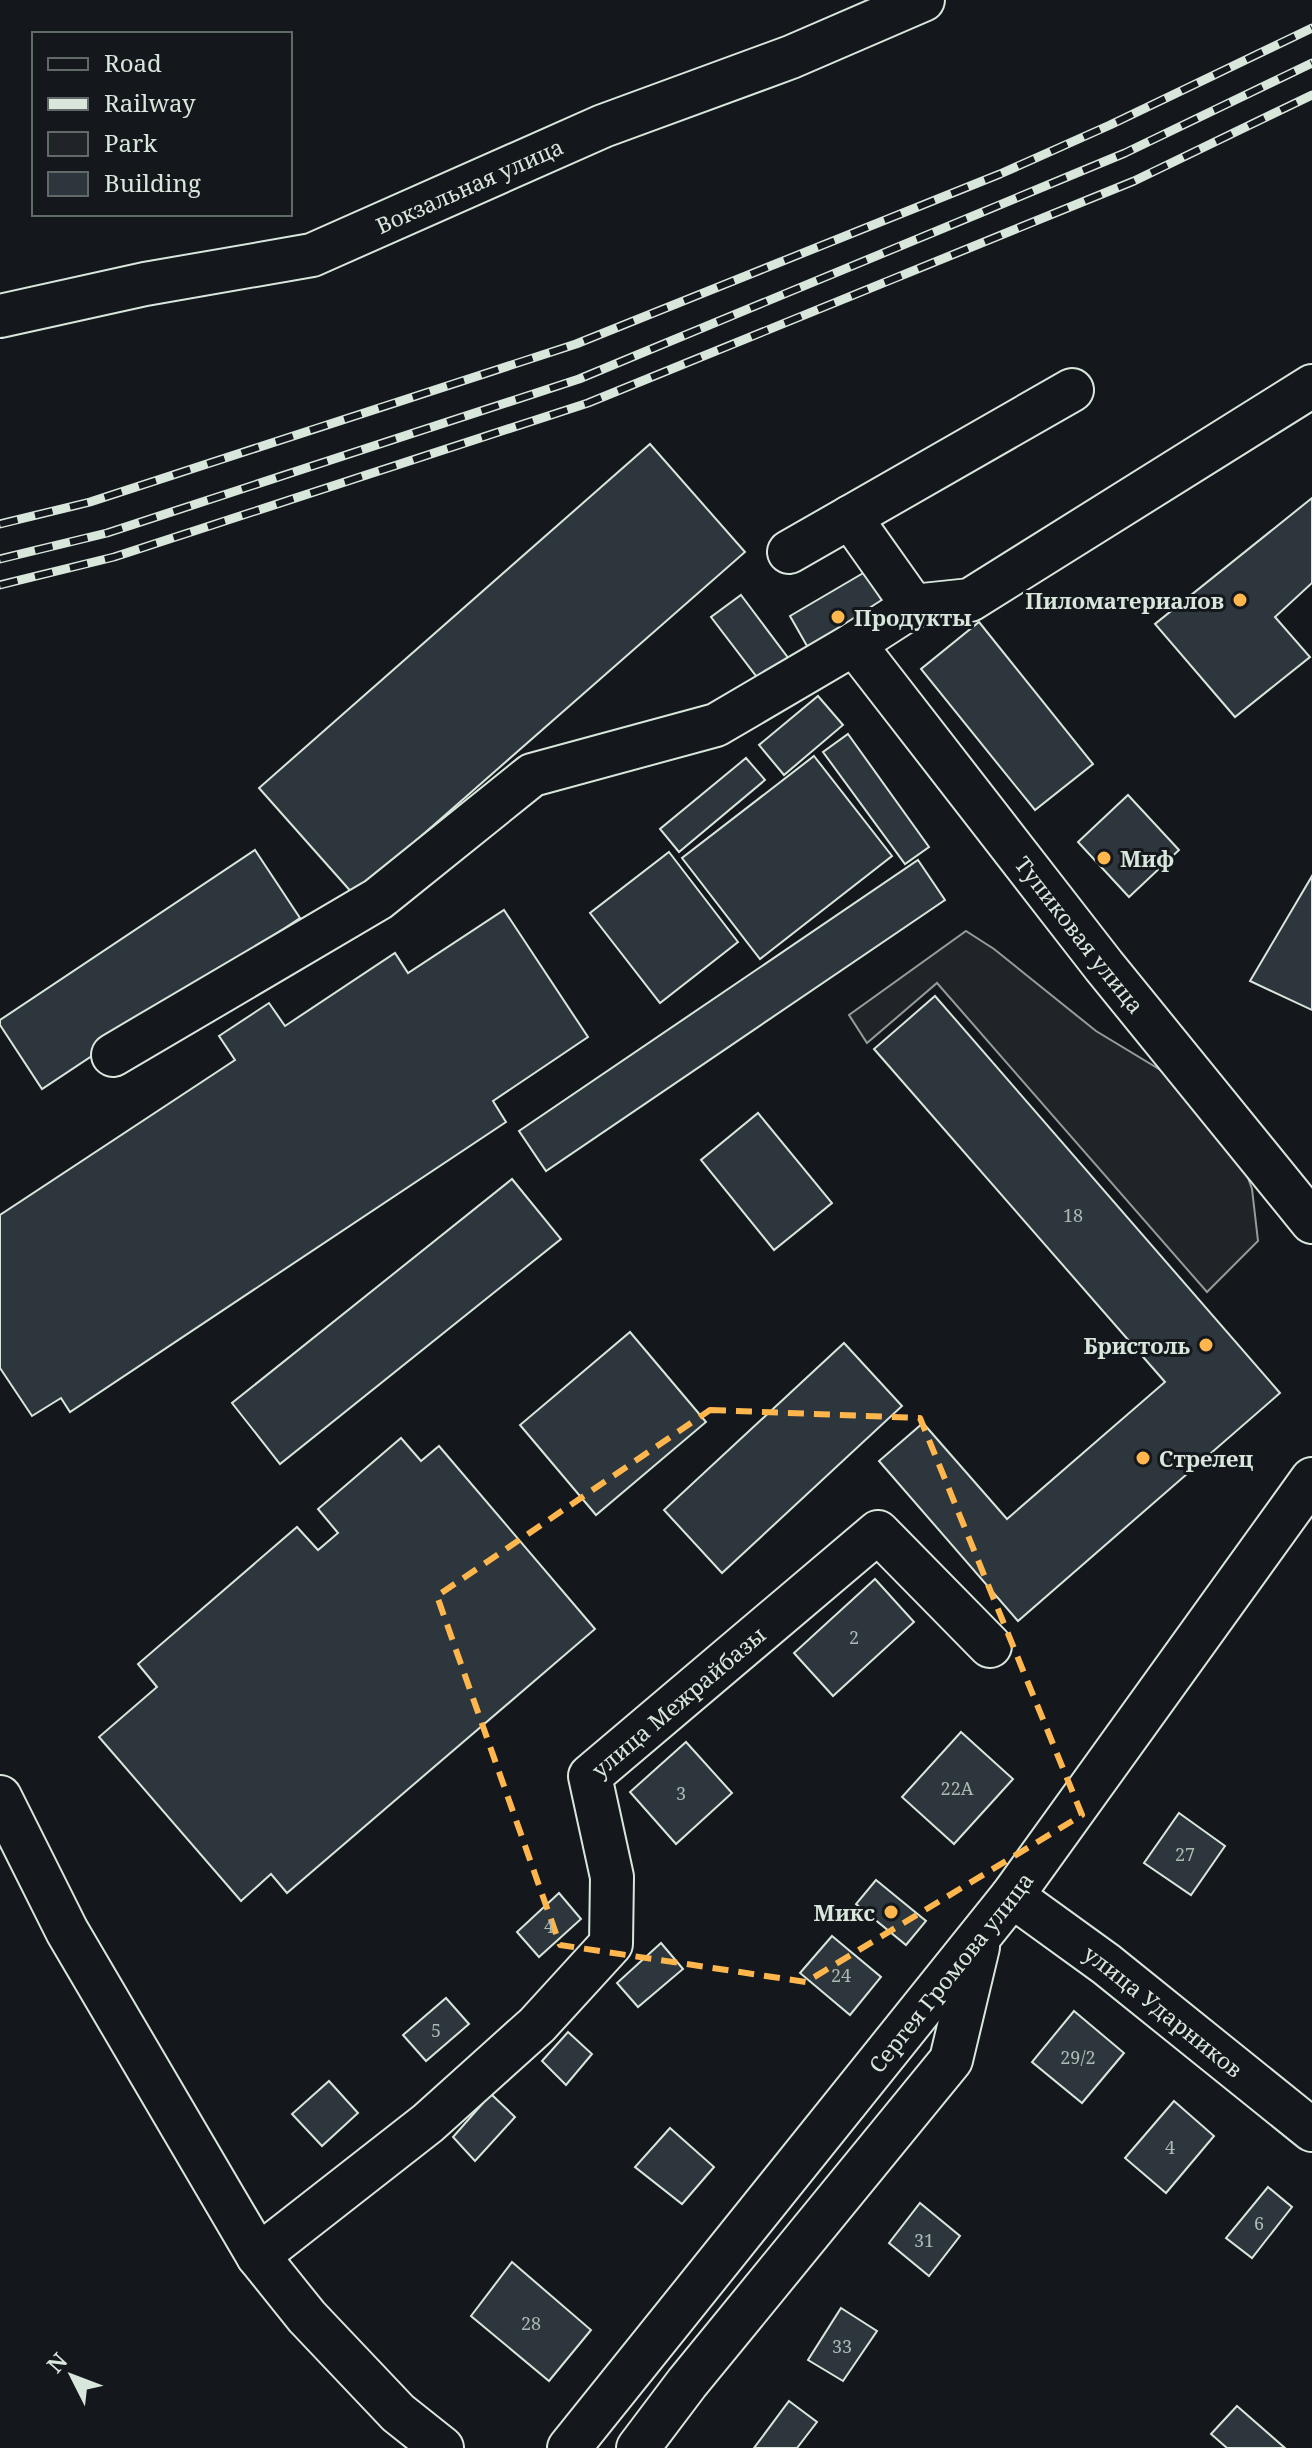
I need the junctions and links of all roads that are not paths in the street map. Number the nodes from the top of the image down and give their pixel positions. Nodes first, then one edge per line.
1 (923, 0) edge
2 (0, 316) edge
3 (1312, 386) edge
4 (1072, 390) dead end
5 (850, 517) junction
6 (789, 552) dead end
7 (913, 606) junction
8 (854, 644) junction
9 (113, 1055) dead end
10 (1312, 1222) edge
11 (1312, 1479) edge
12 (990, 1646) dead end
13 (0, 1797) edge
14 (1012, 1896) junction
15 (982, 1934) junction
16 (1312, 2130) edge
17 (258, 2256) junction
18 (442, 2448) edge
19 (569, 2448) edge
20 (638, 2448) edge

1 - 2 street, Вокзальная улица
3 - 7 street
4 - 5 street
5 - 6 street
5 - 7 street
7 - 8 street
8 - 9 street
8 - 10 street, Тупиковая улица
11 - 14 street, Сергея Громова улица
12 - 17 street, улица Межрайбазы
13 - 17 street
14 - 15 street, Сергея Громова улица
14 - 16 street, улица Ударников
15 - 19 street, Сергея Громова улица
15 - 20 street
17 - 18 street

